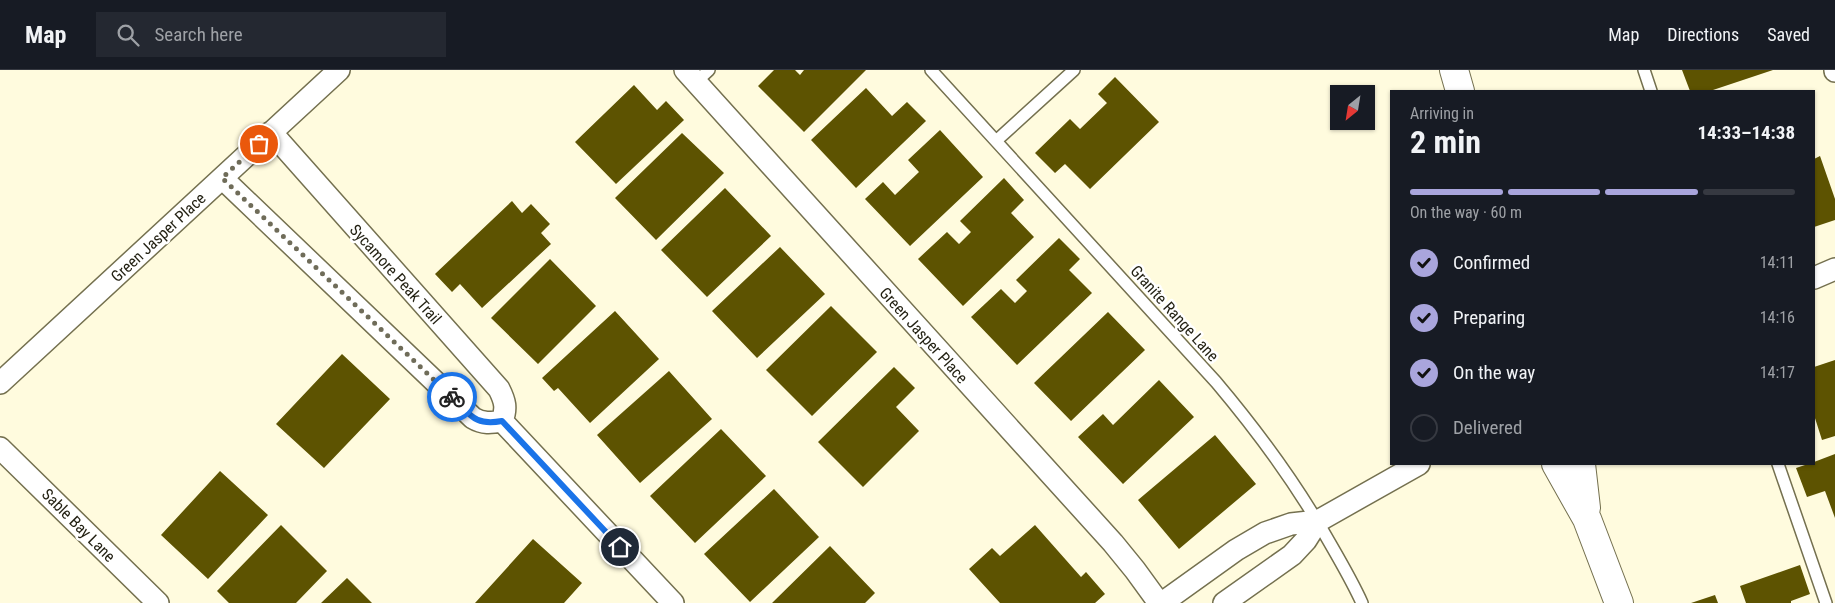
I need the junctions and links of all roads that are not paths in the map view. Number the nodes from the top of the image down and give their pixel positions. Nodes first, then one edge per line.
1 (339, 70) edge
2 (931, 70) edge
3 (1074, 70) edge
4 (1454, 70) edge
5 (1644, 70) edge
6 (697, 74) edge
7 (1460, 90) edge
8 (1651, 90) edge
9 (272, 132) junction
10 (996, 141) junction
11 (222, 178) junction
12 (1835, 268) edge
13 (1815, 278) edge
14 (0, 383) edge
15 (502, 421) junction
16 (0, 448) edge
17 (1417, 465) edge
18 (1557, 465) edge
19 (1581, 465) edge
20 (1778, 465) edge
21 (1587, 519) junction
22 (1318, 521) junction
23 (158, 603) edge
24 (673, 603) edge
25 (1160, 603) edge
26 (1224, 603) edge
27 (1362, 603) edge
28 (1620, 603) edge
29 (1826, 603) edge

1 - 9 street, Green Jasper Place
2 - 10 lane, Granite Range Lane
3 - 10 lane
4 - 7 street
5 - 8 lane
6 - 25 street, Green Jasper Place
9 - 11 street, Green Jasper Place
9 - 15 street, Sycamore Peak Trail
10 - 22 lane, Granite Range Lane
11 - 14 street, Green Jasper Place
11 - 15 street
12 - 13 street
15 - 24 street
16 - 23 street, Sable Bay Lane
17 - 22 street
18 - 21 street
19 - 21 street
20 - 29 lane
21 - 28 street
22 - 25 street
22 - 26 street
22 - 27 lane, Granite Range Lane

